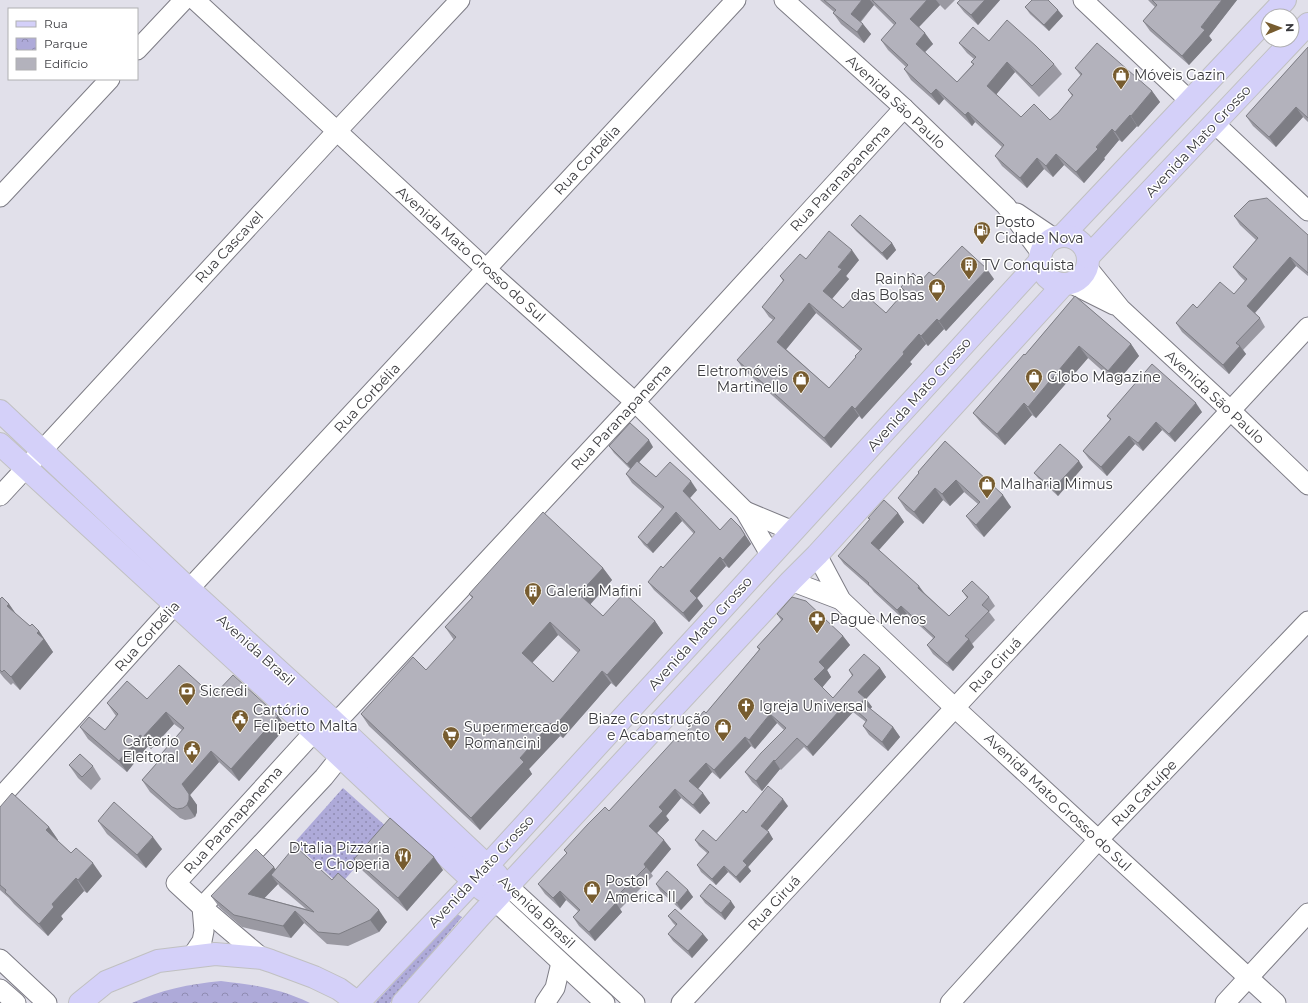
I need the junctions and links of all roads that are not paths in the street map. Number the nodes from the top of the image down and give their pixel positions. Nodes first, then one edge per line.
1 (184, 0) edge
2 (195, 0) edge
3 (460, 0) edge
4 (736, 0) edge
5 (784, 0) edge
6 (1083, 0) edge
7 (1286, 0) edge
8 (1278, 8) edge
9 (1308, 24) edge
10 (1260, 27) edge
11 (138, 49) edge
12 (109, 80) edge
13 (1190, 101) junction
14 (904, 108) junction
15 (1214, 123) junction
16 (337, 131) junction
17 (0, 197) edge
18 (1308, 211) edge
19 (1050, 247) junction
20 (1087, 262) junction
21 (486, 269) junction
22 (1067, 283) junction
23 (1121, 309) junction
24 (1308, 327) edge
25 (635, 402) junction
26 (1230, 410) junction
27 (0, 411) edge
28 (0, 444) edge
29 (41, 450) junction
30 (26, 468) junction
31 (1308, 485) edge
32 (0, 496) edge
33 (745, 511) junction
34 (793, 531) junction
35 (817, 555) junction
36 (771, 556) junction
37 (791, 581) junction
38 (181, 597) junction
39 (841, 600) junction
40 (1308, 621) edge
41 (955, 708) junction
42 (335, 722) junction
43 (314, 732) junction
44 (340, 757) junction
45 (0, 798) edge
46 (1099, 840) junction
47 (480, 873) junction
48 (501, 893) junction
49 (202, 907) junction
50 (1308, 914) edge
51 (192, 956) junction
52 (262, 958) junction
53 (0, 959) edge
54 (561, 963) junction
55 (1249, 978) junction
56 (0, 989) edge
57 (16, 1003) edge
58 (47, 1003) edge
59 (80, 1003) edge
60 (358, 1003) edge
61 (403, 1003) edge
62 (546, 1003) edge
63 (605, 1003) edge
64 (635, 1003) edge
65 (681, 1003) edge
66 (950, 1003) edge
67 (1226, 1003) edge
68 (1276, 1003) edge

1 - 11 street
2 - 16 street, Avenida Mato Grosso do Sul
3 - 16 street, Rua Cascavel
4 - 21 street, Rua Corbélia
5 - 14 street, Avenida São Paulo
6 - 13 street
7 - 8 main road
9 - 15 main road, Avenida Mato Grosso
10 - 13 main road, Avenida Mato Grosso
12 - 17 street
13 - 19 main road, Avenida Mato Grosso
14 - 19 street, Avenida São Paulo
14 - 25 street, Rua Paranapanema
15 - 18 street
15 - 20 main road, Avenida Mato Grosso
16 - 21 street, Avenida Mato Grosso do Sul
16 - 29 street, Rua Cascavel
19 - 20 main road
19 - 22 main road
19 - 34 main road, Avenida Mato Grosso
20 - 22 main road
20 - 23 street, Avenida São Paulo
21 - 25 street, Avenida Mato Grosso do Sul
21 - 38 street, Rua Corbélia
22 - 23 street, Avenida São Paulo
22 - 35 main road
23 - 26 street, Avenida São Paulo
24 - 26 street, Rua Giruá
25 - 33 street, Avenida Mato Grosso do Sul
25 - 42 street, Rua Paranapanema
26 - 31 street, Avenida São Paulo
26 - 41 street, Rua Giruá
27 - 29 main road, Avenida Brasil
28 - 30 main road, Avenida Brasil
29 - 30 street, Rua Cascavel
29 - 38 main road, Avenida Brasil
30 - 32 street, Rua Cascavel
30 - 38 main road, Avenida Brasil
33 - 34 street
33 - 36 street
34 - 36 main road, Avenida Mato Grosso
35 - 37 main road
35 - 39 street
36 - 47 main road, Avenida Mato Grosso
37 - 39 street
37 - 48 main road
38 - 42 main road, Avenida Brasil
38 - 43 main road, Avenida Brasil
38 - 45 street, Rua Corbélia
39 - 41 street, Avenida Mato Grosso do Sul
40 - 46 street, Rua Catuípe
41 - 46 street, Avenida Mato Grosso do Sul
41 - 65 street, Rua Giruá
42 - 47 main road, Avenida Brasil
43 - 44 main road, Avenida Brasil
43 - 49 street, Rua Paranapanema
44 - 47 main road, Avenida Brasil
44 - 49 street
46 - 55 street, Avenida Mato Grosso do Sul
46 - 66 street, Rua Catuípe
47 - 48 main road, Avenida Brasil
47 - 60 main road, Avenida Mato Grosso
48 - 54 street, Avenida Brasil
48 - 61 main road
48 - 64 street, Avenida Brasil
49 - 51 street
49 - 52 street, Rua Paranapanema
50 - 55 street
51 - 52 main road, Avenida Mato Grosso
51 - 59 main road, Avenida Mato Grosso
52 - 60 main road, Avenida Mato Grosso
53 - 58 street
54 - 62 street
54 - 63 street, Avenida Brasil
55 - 67 street
55 - 68 street, Avenida Mato Grosso do Sul
56 - 57 street

